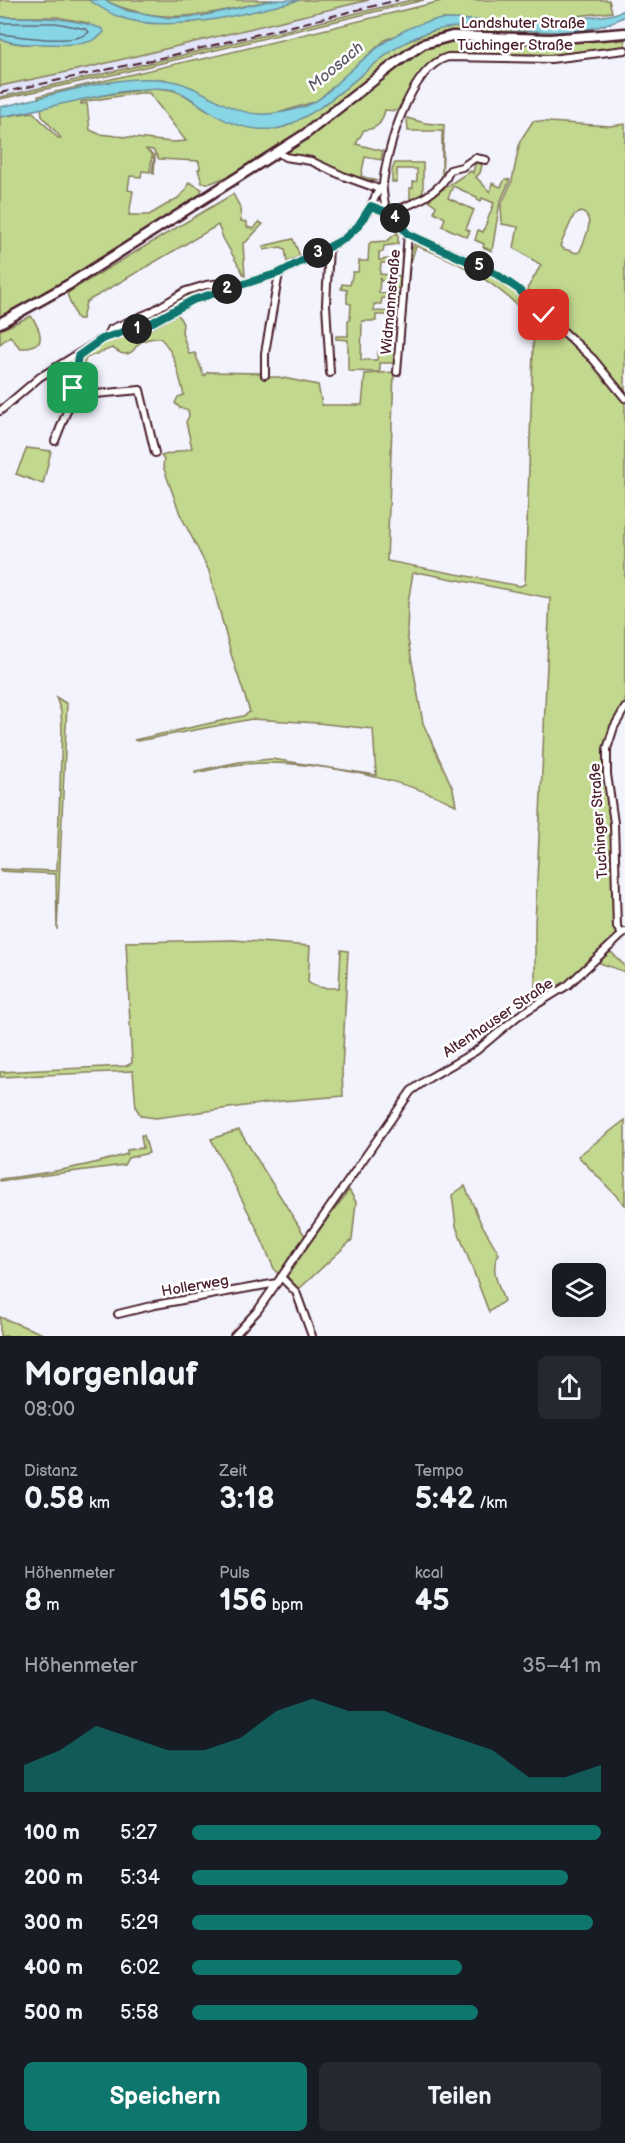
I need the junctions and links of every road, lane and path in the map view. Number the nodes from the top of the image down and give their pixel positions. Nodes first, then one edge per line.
1 (625, 33) edge
2 (625, 51) edge
3 (278, 152) junction
4 (486, 160) dead end
5 (380, 188) junction
6 (371, 206) junction
7 (388, 212) junction
8 (408, 234) junction
9 (329, 247) junction
10 (279, 273) junction
11 (222, 283) dead end
12 (0, 323) edge
13 (107, 337) junction
14 (78, 356) junction
15 (397, 372) dead end
16 (330, 373) dead end
17 (265, 375) dead end
18 (73, 396) junction
19 (625, 398) edge
20 (0, 411) edge
21 (55, 441) dead end
22 (155, 453) dead end
23 (625, 708) edge
24 (624, 933) edge
25 (281, 1277) junction
26 (277, 1283) junction
27 (118, 1314) dead end
28 (236, 1335) edge
29 (312, 1336) edge

1 - 3 main road, Landshuter Straße
2 - 5 street, Tuchinger Straße
3 - 5 street
3 - 12 main road, Landshuter Straße
4 - 7 street
5 - 6 street, Tuchinger Straße
5 - 7 street, Tuchinger Straße
6 - 7 street
6 - 9 street, Tuchinger Straße
7 - 8 street
8 - 15 street, Widmannstraße
8 - 19 street
9 - 10 street, Tuchinger Straße
9 - 16 street
10 - 13 street, Tuchinger Straße
10 - 17 street
11 - 13 street, Tuchinger Straße
13 - 14 street, Tuchinger Straße
14 - 18 street
14 - 20 street, Tuchinger Straße
18 - 21 street
18 - 22 street
23 - 24 street, Tuchinger Straße
24 - 25 street, Altenhauser Straße
25 - 26 street, Altenhauser Straße
25 - 29 street
26 - 27 street, Hollerweg
26 - 28 street, Altenhauser Straße

